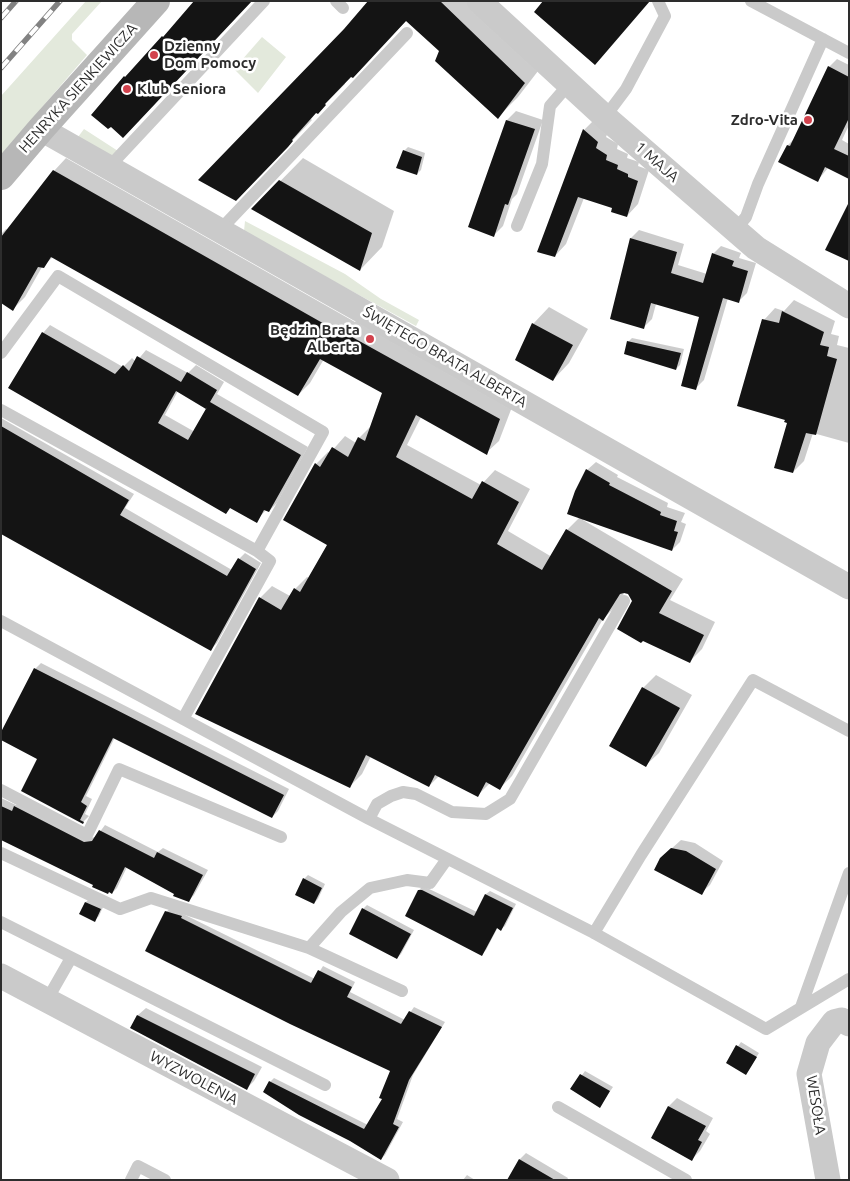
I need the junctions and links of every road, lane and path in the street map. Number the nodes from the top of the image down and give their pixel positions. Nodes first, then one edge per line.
1 (156, 1) edge
2 (264, 1) edge
3 (479, 1) edge
4 (658, 1) edge
5 (751, 1) edge
6 (408, 33) dead end
7 (823, 39) junction
8 (849, 53) edge
9 (569, 84) junction
10 (605, 117) junction
11 (41, 129) junction
12 (109, 167) junction
13 (1, 176) edge
14 (517, 226) dead end
15 (220, 230) junction
16 (735, 230) junction
17 (849, 306) edge
18 (1, 353) edge
19 (1, 410) edge
20 (257, 551) junction
21 (849, 587) edge
22 (624, 601) dead end
23 (1, 621) edge
24 (183, 719) junction
25 (849, 730) edge
26 (1, 790) edge
27 (369, 819) junction
28 (280, 838) dead end
29 (1, 853) edge
30 (447, 859) junction
31 (849, 873) edge
32 (1, 922) edge
33 (594, 934) junction
34 (309, 948) junction
35 (71, 958) junction
36 (1, 976) edge
37 (849, 979) edge
38 (402, 991) dead end
39 (47, 1000) junction
40 (801, 1007) junction
41 (849, 1024) edge
42 (326, 1085) dead end
43 (558, 1108) dead end
44 (131, 1180) edge
45 (165, 1180) edge
46 (387, 1180) edge
47 (686, 1180) edge
48 (828, 1180) edge

1 - 11 street, HENRYKA SIENKIEWICZA
2 - 12 lane
3 - 9 street, 1 MAJA
4 - 10 lane
5 - 7 lane
6 - 15 lane
7 - 8 lane
7 - 16 lane
9 - 10 street, 1 MAJA
9 - 14 lane
10 - 16 street, 1 MAJA
11 - 12 street, ŚWIĘTEGO BRATA ALBERTA
11 - 13 street, HENRYKA SIENKIEWICZA
12 - 15 street, ŚWIĘTEGO BRATA ALBERTA
15 - 21 street, ŚWIĘTEGO BRATA ALBERTA
16 - 17 street, 1 MAJA
18 - 20 lane
19 - 20 lane
20 - 24 lane
22 - 27 lane
23 - 24 lane
24 - 27 lane
25 - 33 lane
26 - 28 lane
27 - 30 lane
29 - 34 lane
30 - 33 lane
30 - 34 lane
31 - 40 lane
32 - 35 lane
33 - 40 lane
34 - 38 lane
35 - 39 lane
35 - 42 lane
36 - 39 street, WYZWOLENIA
37 - 40 lane
39 - 46 street, WYZWOLENIA
41 - 48 street, WESOŁA
43 - 47 lane
44 - 45 lane

